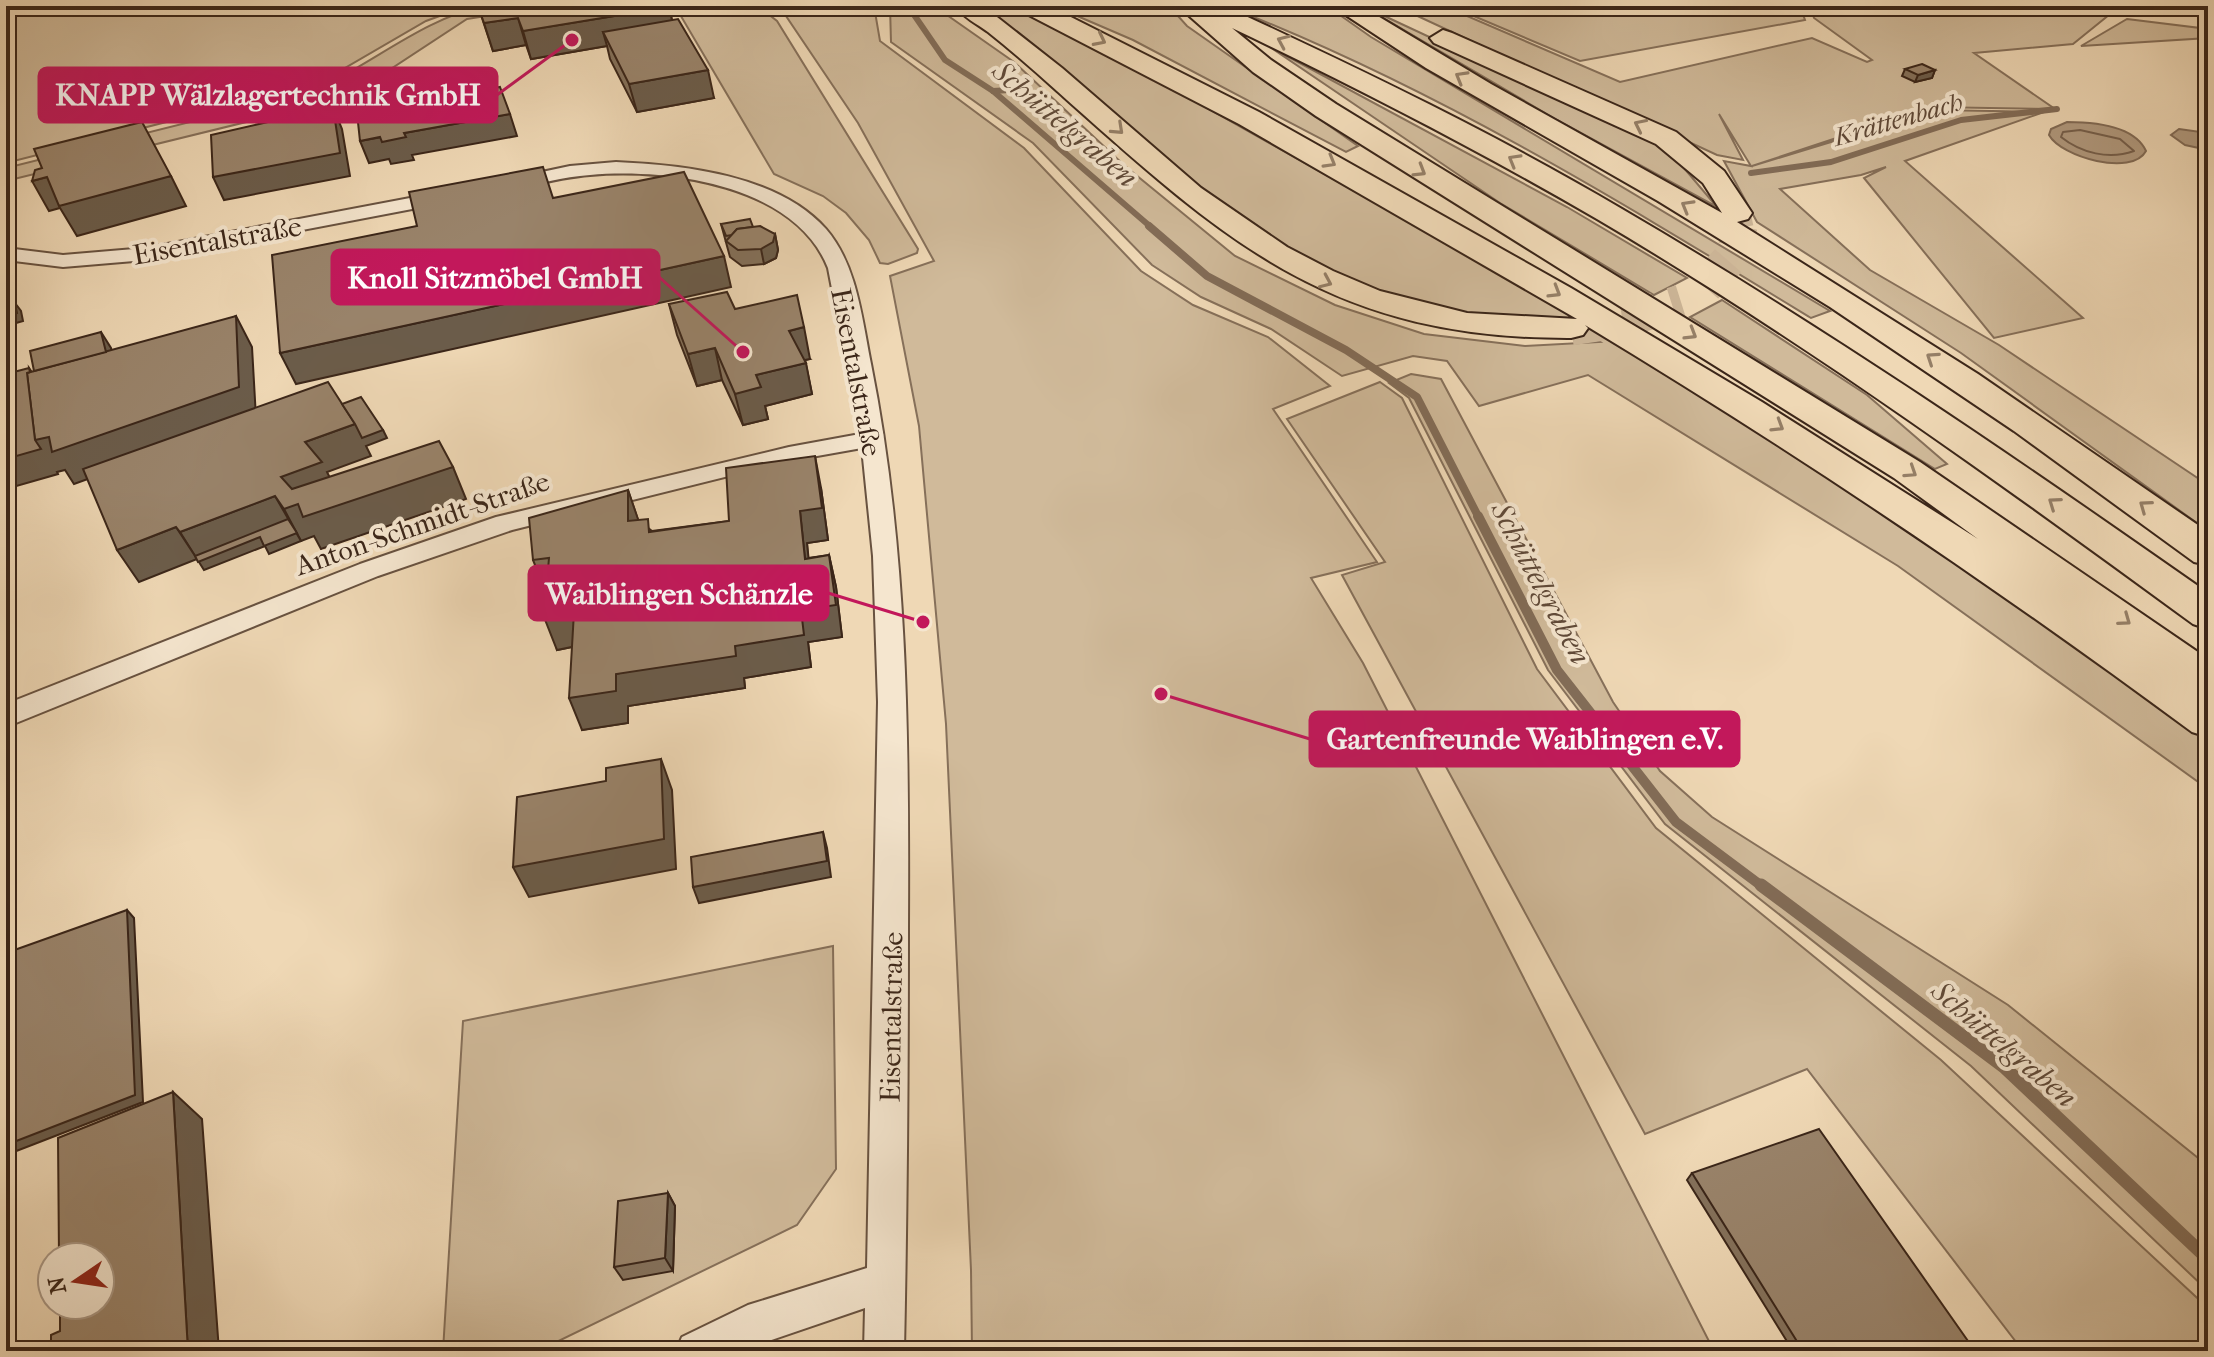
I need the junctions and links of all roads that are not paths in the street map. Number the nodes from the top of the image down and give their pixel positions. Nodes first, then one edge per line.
1 (967, 6) edge
2 (1030, 6) edge
3 (1190, 6) edge
4 (1202, 6) edge
5 (1344, 6) edge
6 (1378, 6) edge
7 (486, 189) edge
8 (462, 194) edge
9 (1737, 213) tunnel mouth
10 (11, 260) edge
11 (1571, 328) tunnel mouth
12 (873, 439) junction
13 (2208, 552) edge
14 (2208, 614) edge
15 (2208, 681) edge
16 (6, 716) edge
17 (2208, 720) edge
18 (886, 1282) junction
19 (696, 1351) edge
20 (884, 1351) edge

1 -> 11 highway
2 -> 17 highway
3 -> 15 highway
14 -> 4 highway
13 -> 5 highway
9 -> 6 highway
7 - 12 street, Eisentalstraße
8 - 10 street, Eisentalstraße
12 - 16 street, Anton-Schmidt-Straße
12 - 18 street, Eisentalstraße
18 - 19 street
18 - 20 street, Eisentalstraße

